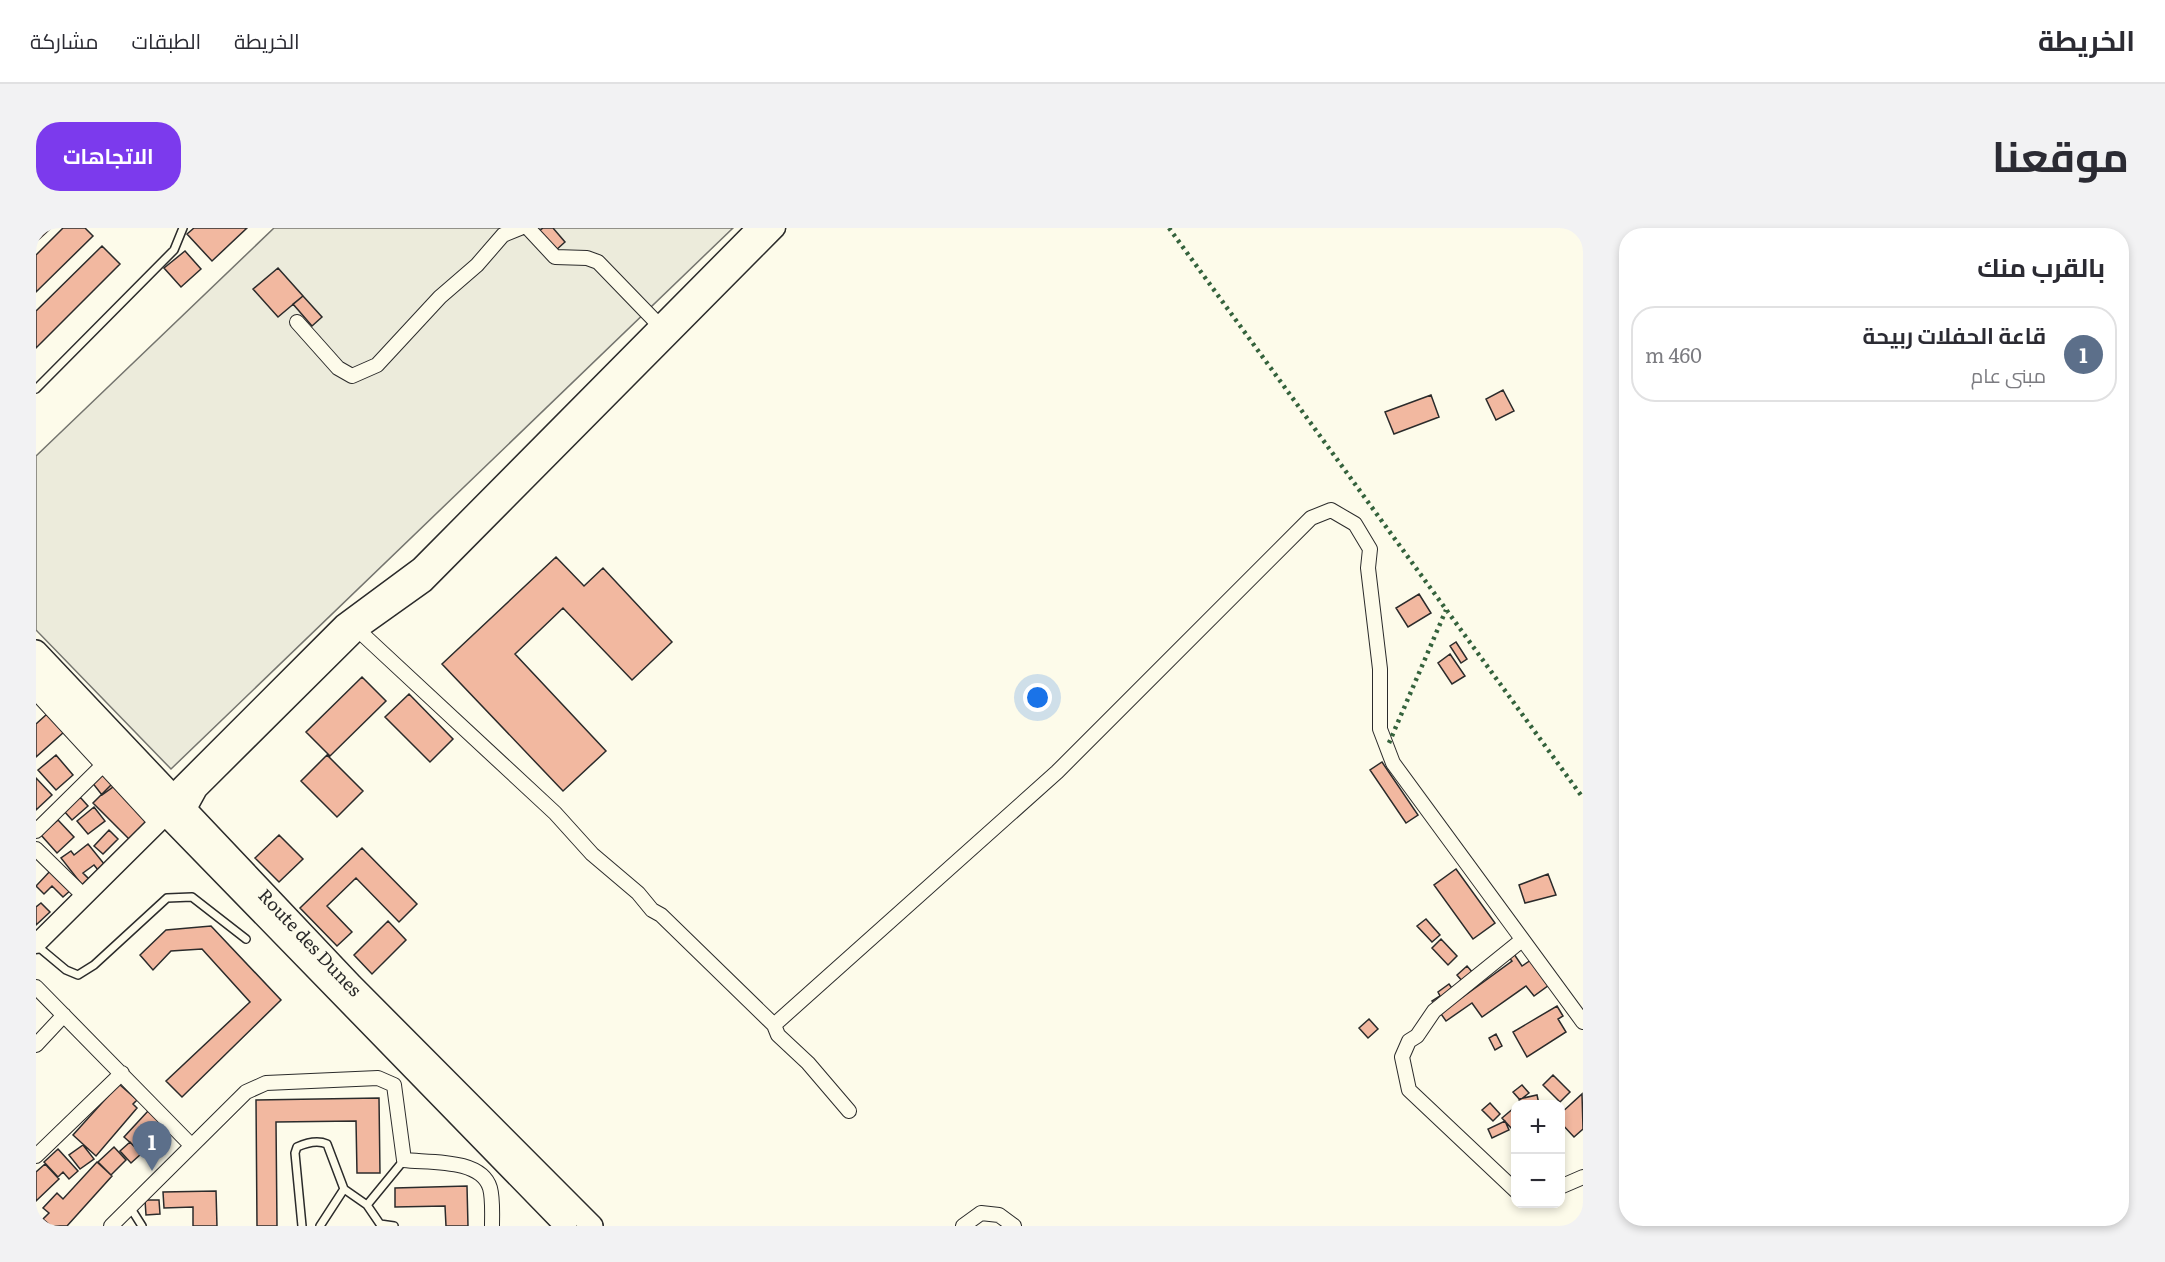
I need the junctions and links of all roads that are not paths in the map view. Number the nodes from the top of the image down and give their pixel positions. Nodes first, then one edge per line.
1 (183, 228) edge
2 (520, 228) edge
3 (528, 228) edge
4 (756, 228) edge
5 (776, 228) edge
6 (297, 322) dead end
7 (659, 325) junction
8 (36, 389) edge
9 (358, 630) junction
10 (36, 651) edge
11 (36, 676) edge
12 (38, 699) edge
13 (104, 765) junction
14 (180, 801) junction
15 (161, 819) junction
16 (36, 831) edge
17 (36, 849) edge
18 (84, 896) junction
19 (246, 939) dead end
20 (1522, 940) junction
21 (36, 944) edge
22 (36, 987) edge
23 (64, 1015) junction
24 (1583, 1022) edge
25 (774, 1025) junction
26 (36, 1045) edge
27 (122, 1073) junction
28 (849, 1111) dead end
29 (191, 1145) junction
30 (36, 1156) edge
31 (404, 1160) junction
32 (1583, 1177) edge
33 (1565, 1185) edge
34 (1511, 1187) edge
35 (344, 1189) junction
36 (367, 1205) junction
37 (130, 1207) junction
38 (379, 1225) edge
39 (111, 1226) edge
40 (142, 1226) edge
41 (302, 1226) edge
42 (320, 1226) edge
43 (394, 1226) edge
44 (492, 1226) edge
45 (566, 1226) edge
46 (592, 1226) edge
47 (963, 1226) edge
48 (1014, 1226) edge

1 - 8 lane
2 - 6 street
3 - 7 street
4 - 7 street
5 - 9 street
7 - 14 street
9 - 14 street
9 - 25 street
10 - 14 main road, Route des Dunes
11 - 15 main road, Route des Dunes
12 - 13 street
13 - 15 street
13 - 16 street
14 - 46 main road, Route des Dunes
15 - 18 street
15 - 45 main road, Route des Dunes
17 - 18 street
18 - 21 street
19 - 21 lane
20 - 24 street
20 - 25 street
20 - 34 street
22 - 23 street
23 - 26 street
23 - 27 street
25 - 28 street
27 - 29 street
27 - 30 street
29 - 31 street
29 - 37 street
31 - 36 lane
31 - 44 street
32 - 33 street
35 - 36 lane
35 - 41 lane
35 - 42 lane
36 - 38 lane
37 - 39 street
37 - 40 lane
38 - 43 lane
47 - 48 street

